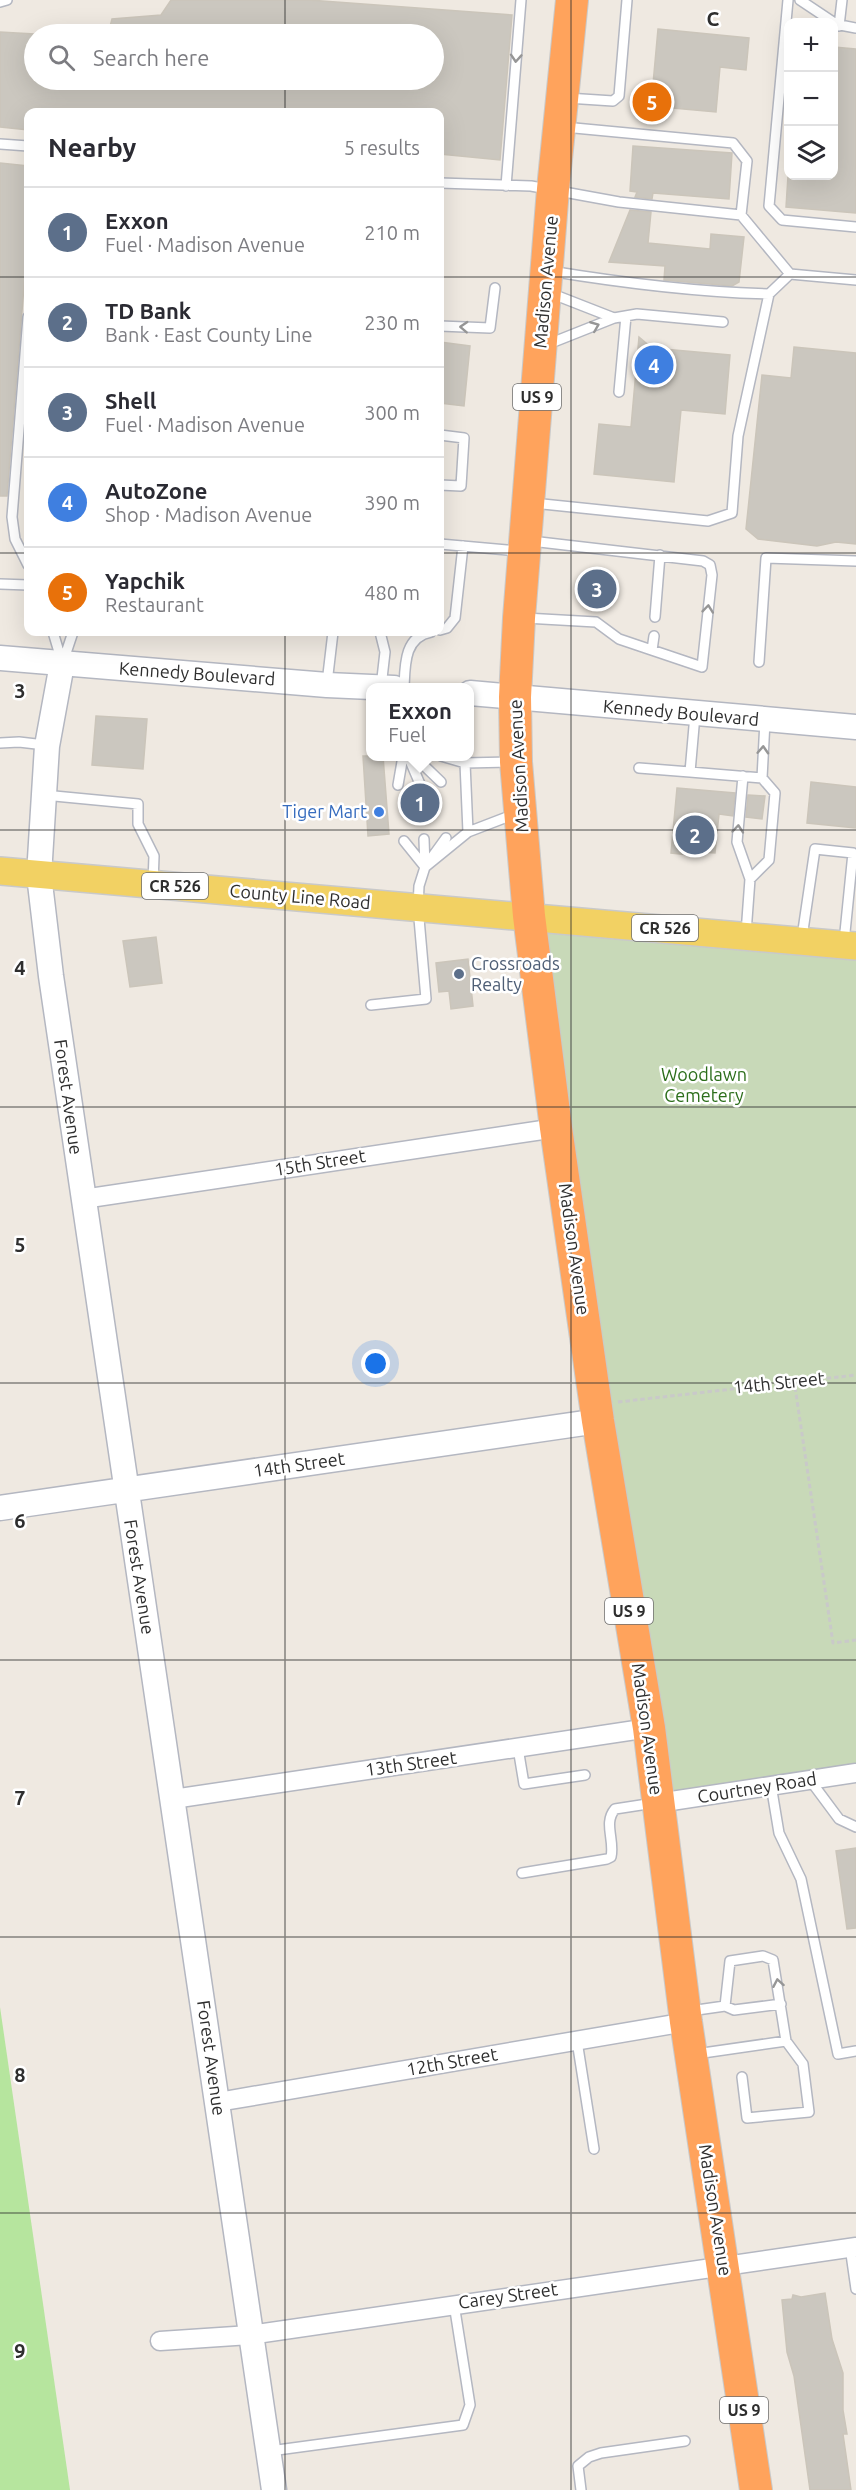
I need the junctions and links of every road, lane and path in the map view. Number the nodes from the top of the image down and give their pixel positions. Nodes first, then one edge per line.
1 (7, 0) edge
2 (521, 0) edge
3 (572, 0) edge
4 (627, 0) edge
5 (788, 0) edge
6 (800, 0) edge
7 (842, 0) edge
8 (0, 2) edge
9 (826, 18) edge
10 (837, 18) edge
11 (838, 25) edge
12 (856, 28) edge
13 (561, 112) junction
14 (0, 144) edge
15 (24, 146) edge
16 (444, 183) edge
17 (506, 186) junction
18 (553, 189) junction
19 (741, 215) junction
20 (856, 227) edge
21 (790, 274) junction
22 (856, 280) edge
23 (546, 281) junction
24 (495, 288) dead end
25 (769, 294) junction
26 (626, 316) junction
27 (614, 318) junction
28 (723, 322) dead end
29 (444, 326) edge
30 (541, 347) junction
31 (620, 392) dead end
32 (444, 436) edge
33 (24, 446) edge
34 (444, 484) edge
35 (528, 503) junction
36 (444, 544) edge
37 (463, 546) junction
38 (525, 546) junction
39 (660, 555) junction
40 (24, 557) edge
41 (856, 561) edge
42 (0, 584) edge
43 (24, 585) edge
44 (655, 617) dead end
45 (519, 618) junction
46 (444, 629) edge
47 (54, 636) edge
48 (72, 636) edge
49 (333, 636) edge
50 (381, 636) edge
51 (418, 636) edge
52 (654, 636) dead end
53 (652, 650) junction
54 (0, 658) edge
55 (759, 662) dead end
56 (62, 664) junction
57 (382, 683) edge
58 (404, 683) edge
59 (327, 684) junction
60 (366, 686) edge
61 (474, 693) edge
62 (515, 697) junction
63 (695, 715) junction
64 (765, 721) junction
65 (856, 727) edge
66 (0, 742) edge
67 (47, 746) junction
68 (402, 761) edge
69 (410, 761) edge
70 (419, 761) edge
71 (458, 761) edge
72 (516, 762) junction
73 (465, 763) junction
74 (639, 768) dead end
75 (690, 772) junction
76 (742, 776) junction
77 (762, 778) junction
78 (441, 782) dead end
79 (420, 784) dead end
80 (398, 785) dead end
81 (44, 795) junction
82 (520, 812) junction
83 (468, 832) junction
84 (446, 838) dead end
85 (424, 839) dead end
86 (404, 841) dead end
87 (854, 853) edge
88 (425, 867) junction
89 (0, 871) edge
90 (39, 875) junction
91 (750, 879) junction
92 (153, 884) junction
93 (418, 907) junction
94 (529, 916) junction
95 (746, 935) junction
96 (801, 940) junction
97 (850, 945) edge
98 (371, 1005) dead end
99 (556, 1128) junction
100 (83, 1199) junction
101 (856, 1375) edge
102 (794, 1380) junction
103 (597, 1413) junction
104 (126, 1490) junction
105 (0, 1508) edge
106 (856, 1640) edge
107 (649, 1728) junction
108 (518, 1748) junction
109 (856, 1773) edge
110 (585, 1775) dead end
111 (810, 1779) junction
112 (771, 1785) junction
113 (172, 1799) junction
114 (658, 1803) junction
115 (856, 1827) edge
116 (522, 1873) dead end
117 (781, 2004) junction
118 (725, 2006) junction
119 (685, 2017) junction
120 (577, 2041) junction
121 (786, 2041) junction
122 (856, 2051) edge
123 (691, 2054) junction
124 (742, 2077) dead end
125 (218, 2102) junction
126 (594, 2149) dead end
127 (853, 2247) edge
128 (723, 2264) junction
129 (856, 2289) edge
130 (454, 2304) junction
131 (250, 2335) junction
132 (160, 2341) dead end
133 (685, 2441) dead end
134 (268, 2452) junction
135 (274, 2490) edge
136 (581, 2490) edge
137 (756, 2490) edge

1 - 8 lane
2 -> 17 lane
3 - 13 highway, Madison Avenue / US 9
4 - 13 lane
5 - 20 lane
6 - 9 lane
7 - 10 lane
11 - 12 lane
13 - 18 highway, Madison Avenue / US 9
13 - 19 lane
14 - 15 lane
16 - 17 lane
17 - 18 lane
18 - 19 lane
18 - 23 highway, Madison Avenue / US 9
19 - 21 lane
21 - 22 lane
21 - 25 lane
23 - 25 lane
23 - 27 lane
23 - 30 highway, Madison Avenue / US 9
24 -> 29 lane
25 - 35 lane
26 - 27 lane
26 - 28 lane
26 - 31 lane
30 -> 27 lane
30 - 35 highway, Madison Avenue / US 9
32 - 34 lane
33 - 40 lane
35 - 38 highway, Madison Avenue / US 9
36 - 37 lane
37 - 38 lane
37 - 46 lane
38 - 39 lane
38 - 45 highway, Madison Avenue / US 9
39 - 44 lane
53 -> 39 lane
41 - 55 lane
42 - 43 lane
45 - 53 lane
45 - 62 highway, Madison Avenue / US 9
47 - 56 lane
48 - 56 lane
49 - 59 lane
50 - 57 lane
51 - 58 lane
52 - 53 lane
54 - 56 street, Kennedy Boulevard
56 - 59 street, Kennedy Boulevard
56 - 67 street, Forest Avenue
59 - 60 street, Kennedy Boulevard
61 - 62 street, Kennedy Boulevard
62 - 63 street, Kennedy Boulevard
62 - 72 highway, Madison Avenue / US 9
63 - 64 street, Kennedy Boulevard
63 - 75 lane
64 - 65 street, Kennedy Boulevard
77 -> 64 lane
66 - 67 lane
67 - 81 street, Forest Avenue
68 - 80 lane
69 - 79 lane
70 - 78 lane
71 - 73 lane
72 - 73 lane
72 - 82 highway, Madison Avenue / US 9
73 - 83 lane
74 - 75 lane
75 - 76 lane
76 - 77 lane
91 -> 76 lane
77 - 91 lane
81 - 90 street, Forest Avenue
81 - 92 lane
82 - 83 lane
82 - 94 highway, Madison Avenue / US 9
83 - 88 lane
84 - 88 lane
85 - 88 lane
86 - 88 lane
87 - 96 lane
87 - 97 lane
88 - 93 lane
89 - 90 main road, County Line Road / CR 526
90 - 92 main road, County Line Road / CR 526
90 - 100 street, Forest Avenue
91 - 95 lane
92 - 93 main road, County Line Road / CR 526
93 - 94 main road, County Line Road / CR 526
93 - 98 lane
94 - 95 main road, CR 526
94 - 99 highway, Madison Avenue / US 9
95 - 96 main road, CR 526
96 - 97 main road, CR 526
99 - 100 street, 15th Street
99 - 103 highway, Madison Avenue / US 9
100 - 104 street, Forest Avenue
101 - 102 path, 14th Street
102 - 103 path, 14th Street
102 - 106 path
103 - 104 street, 14th Street
103 - 107 highway, Madison Avenue / US 9
104 - 105 street, 14th Street
104 - 113 street, Forest Avenue
107 - 108 street, 13th Street
107 - 114 highway, Madison Avenue / US 9
108 - 110 lane
108 - 113 street, 13th Street
109 - 111 street, Courtney Road
111 - 112 street, Courtney Road
111 - 115 lane
112 - 114 street, Courtney Road
112 - 122 lane
113 - 125 street, Forest Avenue
114 - 116 lane
114 - 119 highway, Madison Avenue / US 9
117 - 118 lane
117 -> 118 lane
117 - 121 lane
118 - 119 lane
119 - 120 street, 12th Street
119 - 123 highway, Madison Avenue / US 9
120 - 125 street, 12th Street
120 - 126 lane
121 - 123 lane
121 - 124 lane
123 - 128 highway, Madison Avenue / US 9
125 - 131 street, Forest Avenue
127 - 128 street, Carey Street
127 - 129 lane
128 - 130 street, Carey Street
128 - 137 highway, Madison Avenue / US 9
130 - 131 street, Carey Street
130 - 134 lane
131 - 132 street, Carey Street
131 - 134 street, Forest Avenue
133 - 136 lane
134 - 135 street, Forest Avenue

